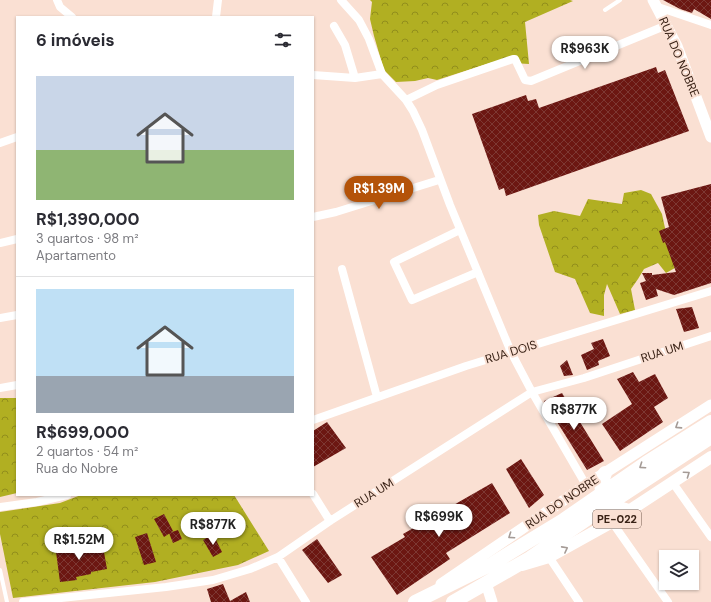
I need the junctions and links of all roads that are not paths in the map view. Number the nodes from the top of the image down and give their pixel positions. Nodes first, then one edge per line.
1 (218, 0) edge
2 (341, 0) edge
3 (620, 0) edge
4 (58, 4) edge
5 (655, 4) edge
6 (605, 10) dead end
7 (58, 16) edge
8 (71, 16) edge
9 (216, 16) edge
10 (667, 25) junction
11 (711, 25) edge
12 (334, 26) dead end
13 (382, 74) junction
14 (314, 75) edge
15 (355, 78) junction
16 (406, 100) junction
17 (16, 137) edge
18 (711, 137) edge
19 (0, 143) edge
20 (439, 180) junction
21 (314, 217) edge
22 (460, 230) junction
23 (16, 240) edge
24 (0, 243) edge
25 (342, 270) dead end
26 (478, 272) junction
27 (711, 291) edge
28 (16, 315) edge
29 (0, 318) edge
30 (711, 336) edge
31 (511, 352) junction
32 (16, 384) edge
33 (0, 388) edge
34 (532, 392) junction
35 (377, 397) junction
36 (711, 405) edge
37 (314, 420) edge
38 (711, 422) edge
39 (711, 437) edge
40 (711, 457) edge
41 (606, 473) junction
42 (673, 483) junction
43 (586, 485) junction
44 (63, 496) edge
45 (314, 496) edge
46 (606, 498) junction
47 (0, 508) edge
48 (629, 511) junction
49 (330, 521) junction
50 (612, 522) junction
51 (711, 537) edge
52 (278, 557) junction
53 (549, 557) junction
54 (515, 567) junction
55 (0, 570) edge
56 (486, 583) junction
57 (7, 602) edge
58 (23, 602) edge
59 (306, 602) edge
60 (415, 602) edge
61 (453, 602) edge
62 (492, 602) edge
63 (579, 602) edge
64 (668, 602) edge

1 - 9 street
2 - 13 street
3 - 6 lane
4 - 7 street
4 - 8 street
5 - 10 main road, RUA DO NOBRE
5 - 11 street
10 - 16 street
10 - 18 main road, RUA DO NOBRE
12 - 15 street
13 - 15 street
13 - 16 street
14 - 15 street
16 - 20 street
17 - 19 street
20 - 21 street
20 - 22 street
22 - 26 street
22 - 26 street
23 - 24 street
25 - 35 street
26 - 31 street
27 - 31 street, RUA DOIS
28 - 29 street
30 - 34 street, RUA UM
31 - 34 street
31 - 35 street, RUA DOIS
32 - 33 street
34 - 43 street
34 - 49 street, RUA UM
35 - 37 street, RUA DOIS
36 -> 41 main road, RUA DO NOBRE
38 -> 46 highway, PE-022
39 - 46 highway, PE-022
42 -> 40 main road, PE-022
41 - 43 main road, RUA DO NOBRE
41 - 46 highway
42 - 48 main road, PE-022
42 - 51 street
43 -> 60 main road, RUA DO NOBRE
44 - 47 street
45 - 49 street
46 - 48 highway
46 - 54 highway, PE-022
46 - 60 highway, PE-022
48 - 50 main road, PE-022
49 - 52 street, RUA UM
53 -> 50 main road, PE-022
50 - 64 street
52 - 58 street, RUA UM
52 - 59 street
53 - 54 main road, PE-022
53 - 63 street
54 - 56 highway, PE-022
55 - 57 lane
56 - 61 highway, PE-022
56 - 62 main road

